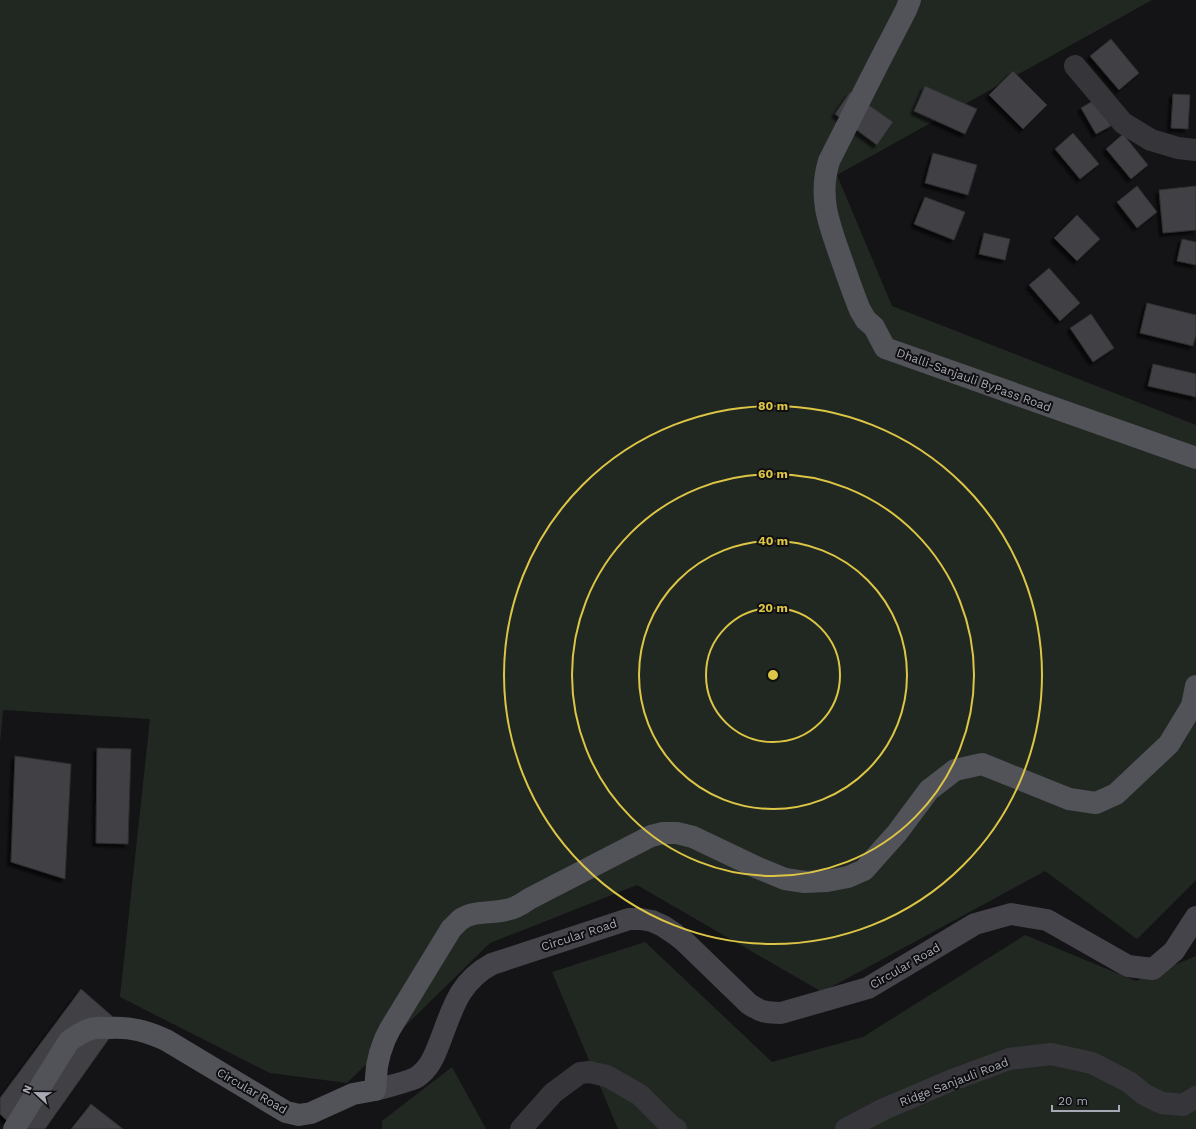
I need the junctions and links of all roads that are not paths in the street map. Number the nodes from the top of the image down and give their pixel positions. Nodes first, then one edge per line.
1 (910, 0) edge
2 (1075, 66) dead end
3 (1196, 150) edge
4 (1196, 458) edge
5 (1196, 686) edge
6 (1196, 917) edge
7 (375, 1090) junction
8 (1196, 1097) edge
9 (14, 1129) edge
10 (521, 1129) edge
11 (676, 1129) edge
12 (846, 1129) edge

1 - 4 main road, Dhalli-Sanjauli ByPass Road
2 - 3 street
5 - 7 main road
6 - 7 main road, Circular Road
7 - 9 main road, Circular Road
8 - 12 street, Ridge Sanjauli Road
10 - 11 street

